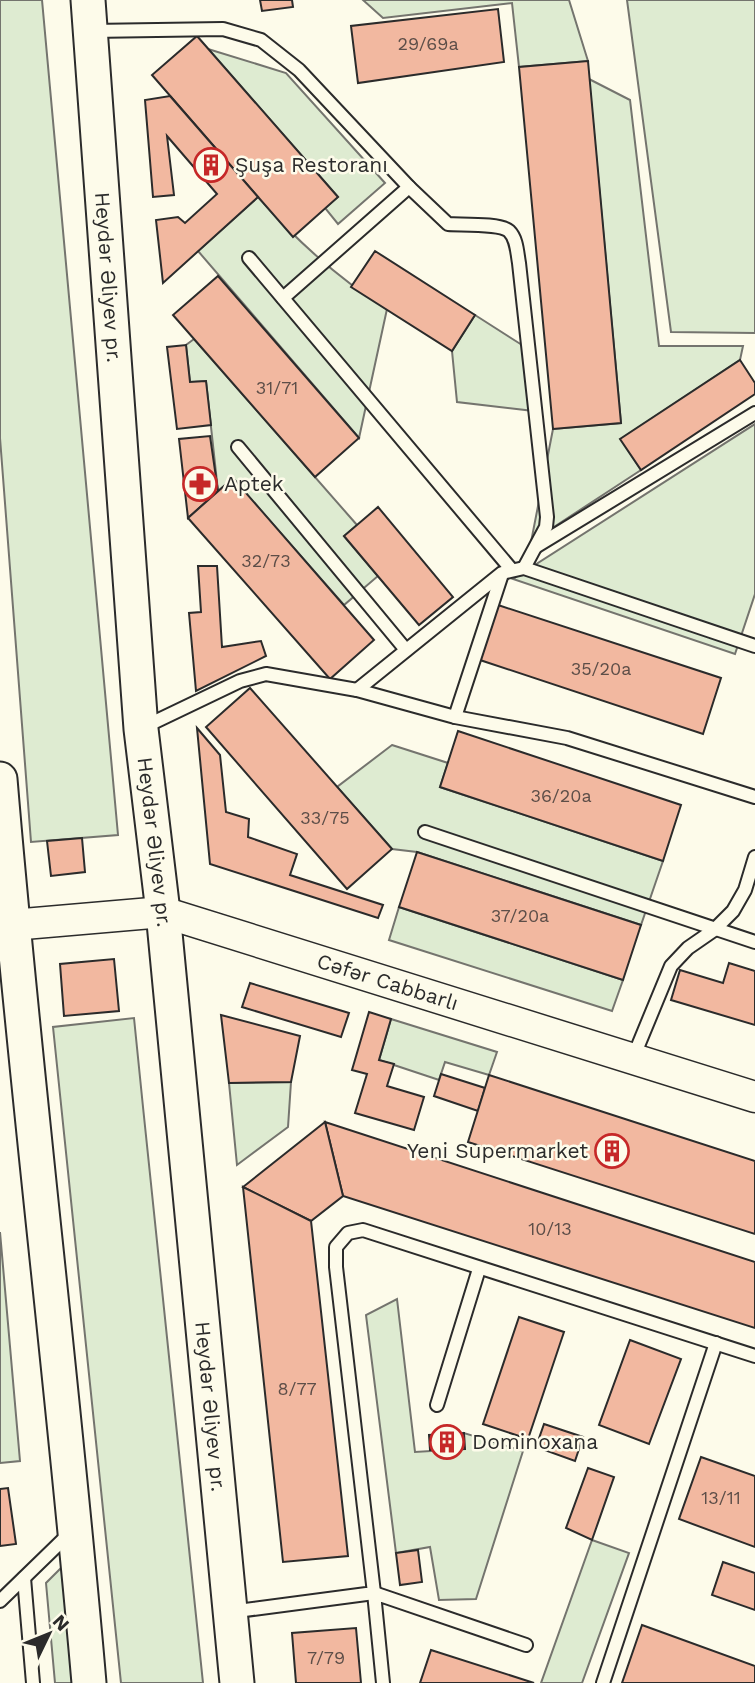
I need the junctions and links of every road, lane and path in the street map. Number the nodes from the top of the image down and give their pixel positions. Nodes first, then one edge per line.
1 (89, 15) edge
2 (409, 187) junction
3 (249, 258) dead end
4 (283, 298) junction
5 (755, 413) edge
6 (238, 447) dead end
7 (535, 547) junction
8 (512, 570) junction
9 (755, 646) edge
10 (406, 650) junction
11 (357, 690) junction
12 (455, 717) junction
13 (141, 729) junction
14 (0, 779) edge
15 (755, 797) edge
16 (425, 832) dead end
17 (755, 857) edge
18 (163, 912) junction
19 (12, 925) junction
20 (714, 930) junction
21 (755, 942) edge
22 (632, 1059) junction
23 (755, 1097) edge
24 (479, 1269) junction
25 (716, 1343) junction
26 (755, 1356) edge
27 (437, 1405) dead end
28 (76, 1528) junction
29 (24, 1578) junction
30 (374, 1593) junction
31 (0, 1601) edge
32 (230, 1612) junction
33 (526, 1645) dead end
34 (33, 1683) edge
35 (89, 1683) edge
36 (237, 1683) edge
37 (383, 1683) edge
38 (603, 1683) edge

1 - 2 lane
1 - 13 main road, Heydər Əliyev pr.
2 - 4 lane
2 - 7 lane
3 - 4 lane
4 - 8 lane
5 - 7 lane
6 - 10 lane
7 - 8 lane
8 - 9 lane
8 - 10 lane
8 - 12 lane
10 - 11 lane
11 - 12 lane
11 - 13 lane
12 - 15 lane
13 - 18 main road, Heydər Əliyev pr.
14 - 19 main road
16 - 20 lane
17 - 20 lane
18 - 19 street, Cəfər Cabbarlı
18 - 22 street, Cəfər Cabbarlı
18 - 32 main road, Heydər Əliyev pr.
19 - 28 main road
20 - 21 lane
20 - 22 lane
22 - 23 street, Cəfər Cabbarlı
24 - 25 lane
24 - 27 lane
24 - 30 lane
25 - 26 lane
25 - 38 lane
28 - 29 lane
28 - 35 main road
29 - 31 lane
29 - 34 lane
30 - 32 lane
30 - 33 lane
30 - 37 lane
32 - 36 main road, Heydər Əliyev pr.

